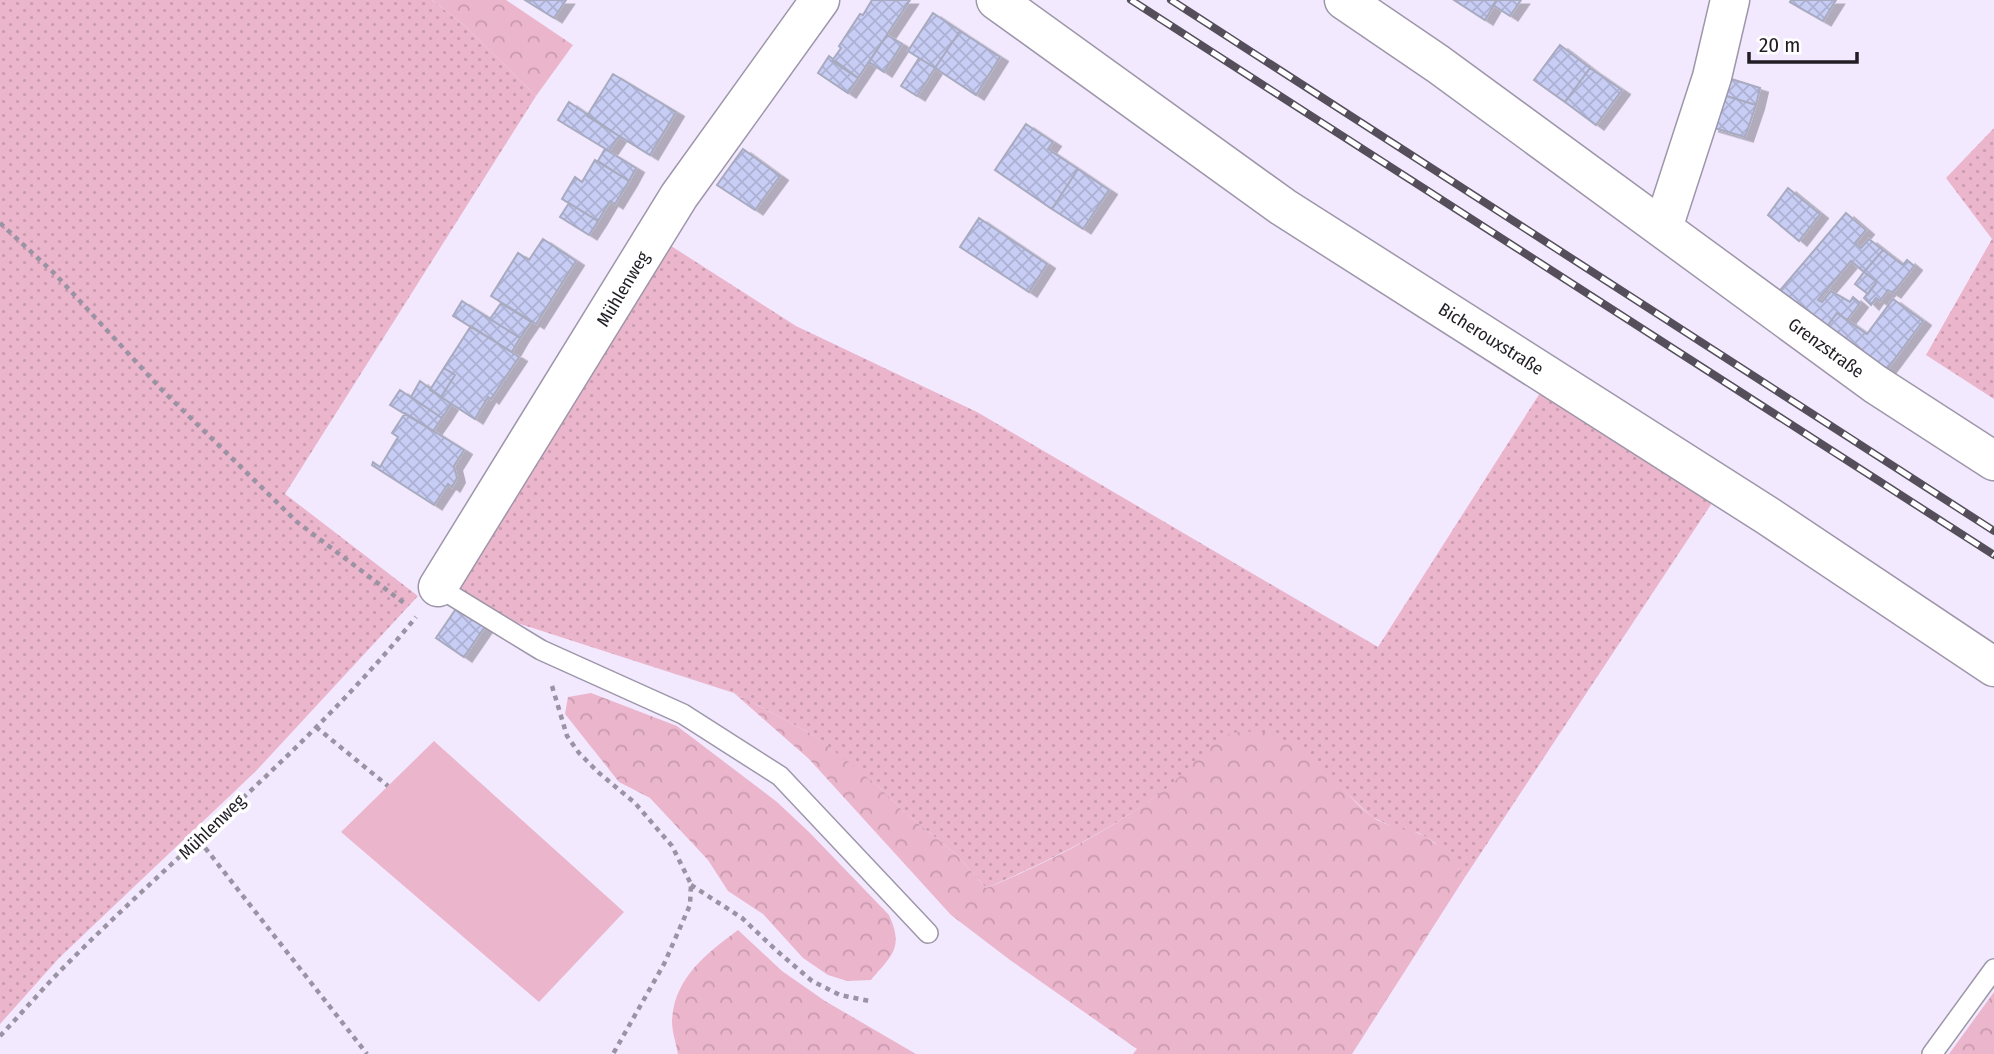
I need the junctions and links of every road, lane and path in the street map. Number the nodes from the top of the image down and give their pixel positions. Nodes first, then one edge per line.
1 (820, 0) edge
2 (996, 0) edge
3 (1344, 0) edge
4 (1730, 0) edge
5 (0, 223) edge
6 (1663, 228) junction
7 (1994, 461) edge
8 (421, 602) junction
9 (541, 650) junction
10 (1994, 667) edge
11 (316, 727) junction
12 (388, 786) dead end
13 (199, 840) junction
14 (691, 884) junction
15 (928, 933) dead end
16 (1994, 969) edge
17 (869, 1001) dead end
18 (0, 1036) edge
19 (367, 1054) edge
20 (612, 1054) edge
21 (1932, 1054) edge

1 - 8 street, Mühlenweg
2 - 10 street, Bicherouxstraße
3 - 6 street, Grenzstraße
4 - 6 street
5 - 8 path
6 - 7 street, Grenzstraße
8 - 9 lane
8 - 11 path, Mühlenweg
9 - 14 path
9 - 15 lane
11 - 12 path
11 - 13 path, Mühlenweg
13 - 18 path, Mühlenweg
13 - 19 path
14 - 17 path
14 - 20 path
16 - 21 lane

